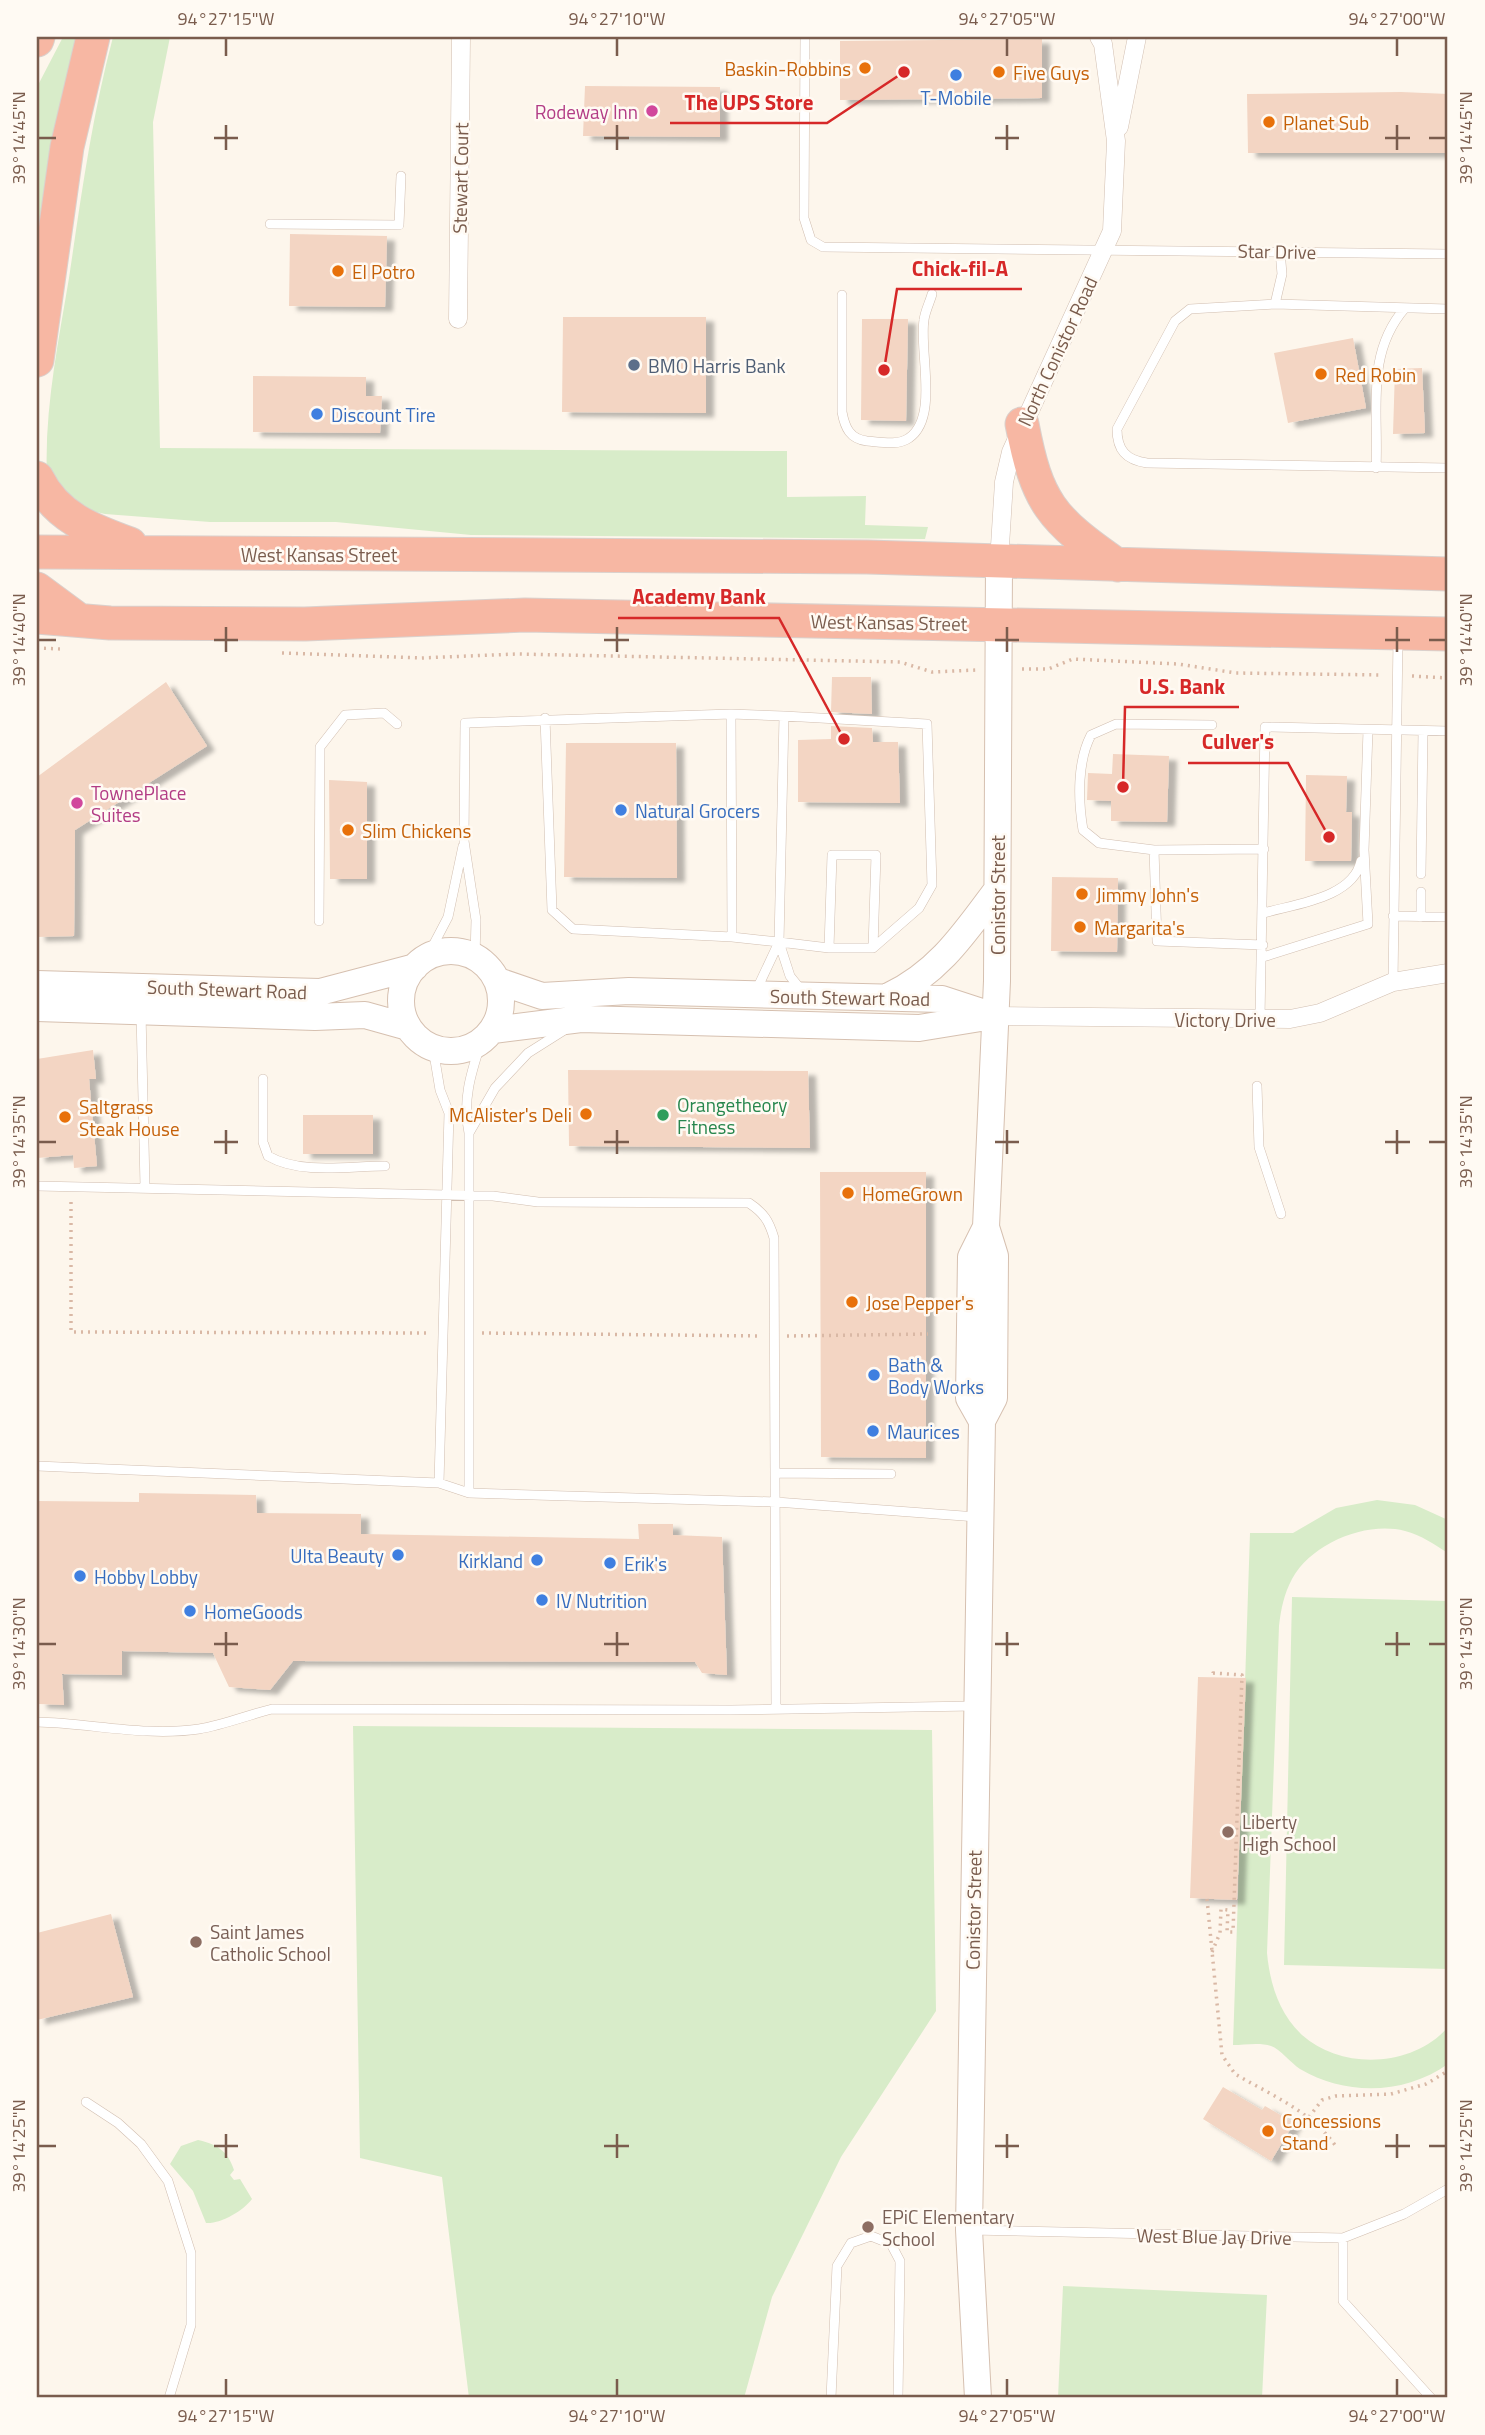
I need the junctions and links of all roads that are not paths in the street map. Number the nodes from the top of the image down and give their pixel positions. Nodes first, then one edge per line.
1 (93, 37) edge
2 (461, 37) edge
3 (805, 37) edge
4 (1099, 37) edge
5 (1137, 37) edge
6 (1116, 141) junction
7 (401, 176) dead end
8 (270, 224) dead end
9 (1105, 248) junction
10 (1280, 251) junction
11 (1448, 254) edge
12 (932, 294) dead end
13 (842, 295) dead end
14 (1275, 304) junction
15 (1405, 308) junction
16 (1448, 309) edge
17 (458, 319) dead end
18 (37, 360) edge
19 (1022, 424) junction
20 (1376, 468) junction
21 (1448, 468) edge
22 (37, 478) edge
23 (37, 552) edge
24 (155, 554) junction
25 (999, 562) junction
26 (1117, 565) junction
27 (1448, 574) edge
28 (37, 589) edge
29 (37, 617) edge
30 (79, 620) junction
31 (1000, 623) junction
32 (1398, 633) junction
33 (1448, 634) edge
34 (731, 714) junction
35 (784, 716) junction
36 (545, 718) junction
37 (397, 724) dead end
38 (1212, 725) dead end
39 (1368, 730) junction
40 (1396, 731) junction
41 (1423, 731) junction
42 (1448, 731) edge
43 (464, 841) junction
44 (1264, 849) junction
45 (1154, 850) junction
46 (1364, 850) junction
47 (1422, 874) dead end
48 (996, 891) junction
49 (1421, 892) dead end
50 (1264, 913) junction
51 (1393, 916) junction
52 (1421, 917) junction
53 (1448, 917) edge
54 (319, 921) dead end
55 (732, 937) junction
56 (779, 942) junction
57 (1263, 945) junction
58 (829, 947) junction
59 (873, 948) junction
60 (475, 957) junction
61 (1263, 957) junction
62 (421, 962) junction
63 (1448, 973) edge
64 (498, 981) junction
65 (1393, 982) junction
66 (37, 984) edge
67 (754, 995) junction
68 (805, 995) junction
69 (886, 997) junction
70 (142, 999) junction
71 (37, 1007) edge
72 (993, 1016) junction
73 (581, 1019) junction
74 (1260, 1019) junction
75 (408, 1027) junction
76 (487, 1036) junction
77 (433, 1048) junction
78 (263, 1079) dead end
79 (1257, 1086) dead end
80 (469, 1133) junction
81 (385, 1166) dead end
82 (37, 1186) edge
83 (145, 1186) junction
84 (447, 1196) junction
85 (469, 1196) junction
86 (1281, 1214) dead end
87 (37, 1466) edge
88 (776, 1473) junction
89 (891, 1474) dead end
90 (439, 1483) junction
91 (469, 1493) junction
92 (776, 1502) junction
93 (979, 1518) junction
94 (976, 1706) junction
95 (776, 1708) junction
96 (37, 1722) edge
97 (86, 2102) dead end
98 (1448, 2189) edge
99 (969, 2230) junction
100 (1343, 2238) junction
101 (169, 2398) edge
102 (831, 2398) edge
103 (898, 2398) edge
104 (978, 2398) edge
105 (1431, 2398) edge

1 - 18 highway
2 - 17 street, Stewart Court
3 - 9 lane, Star Drive
4 - 6 street, North Conistor Road
5 - 6 street, North Conistor Road
6 - 9 street, North Conistor Road
7 - 8 lane
9 - 10 lane, Star Drive
9 - 19 street, North Conistor Road
10 - 11 lane, Star Drive
10 - 14 lane
12 - 13 lane
14 - 15 lane
14 - 20 lane
15 - 16 lane
15 - 20 lane
19 - 25 street, North Conistor Road
19 - 26 highway
20 - 21 lane
22 - 24 highway
23 - 24 highway, West Kansas Street
24 - 25 highway, West Kansas Street
25 - 26 highway, West Kansas Street
25 - 31 street, Conistor Street
26 - 27 highway, West Kansas Street
28 - 30 highway
29 - 30 highway, West Kansas Street
30 - 31 highway, West Kansas Street
31 - 32 highway, West Kansas Street
31 - 48 street, Conistor Street
32 - 33 highway, West Kansas Street
32 - 40 lane
34 - 35 lane
34 - 36 lane
34 - 55 lane
35 - 56 lane
35 - 59 lane
36 - 43 lane
36 - 55 lane
37 - 54 lane
38 - 45 lane
39 - 40 lane
39 - 44 lane
39 - 46 lane
40 - 41 lane
40 - 51 lane
41 - 42 lane
41 - 47 lane
43 - 60 lane
43 - 62 lane
44 - 45 lane
44 - 50 lane
45 - 57 lane
46 - 50 lane
46 - 61 lane
48 - 69 street
48 - 72 street, Conistor Street
49 - 52 lane
50 - 57 lane
51 - 52 lane
51 - 65 lane
52 - 53 lane
55 - 56 lane
56 - 58 lane
56 - 67 lane
56 - 68 lane
57 - 61 lane
58 - 59 lane
58 - 59 lane
60 - 62 street
60 - 64 street
61 - 74 lane
62 - 70 street, South Stewart Road
62 - 75 street
63 - 65 street, Victory Drive
64 - 67 street, South Stewart Road
64 - 76 street
65 - 74 street, Victory Drive
66 - 70 street, South Stewart Road
67 - 68 street, South Stewart Road
68 - 69 street, South Stewart Road
69 - 72 street, South Stewart Road
70 - 71 street, South Stewart Road
70 - 75 street, South Stewart Road
70 - 83 lane
72 - 73 street, South Stewart Road
72 - 74 street, Victory Drive
72 - 93 street, Conistor Street
73 - 76 street, South Stewart Road
73 - 80 lane
75 - 77 street
76 - 77 street
76 - 80 lane
77 - 84 lane
78 - 81 lane
79 - 86 lane
80 - 85 lane
82 - 83 lane
83 - 84 lane
84 - 85 lane
84 - 90 lane
85 - 88 lane
85 - 91 lane
87 - 90 lane
88 - 89 lane
88 - 92 lane
90 - 91 lane
91 - 92 lane
92 - 93 lane
92 - 95 lane
93 - 94 street, Conistor Street
94 - 95 lane
94 - 99 street, Conistor Street
95 - 96 lane
97 - 101 lane
98 - 100 lane, West Blue Jay Drive
99 - 100 lane, West Blue Jay Drive
99 - 104 street, Conistor Street
100 - 105 lane
102 - 103 lane

